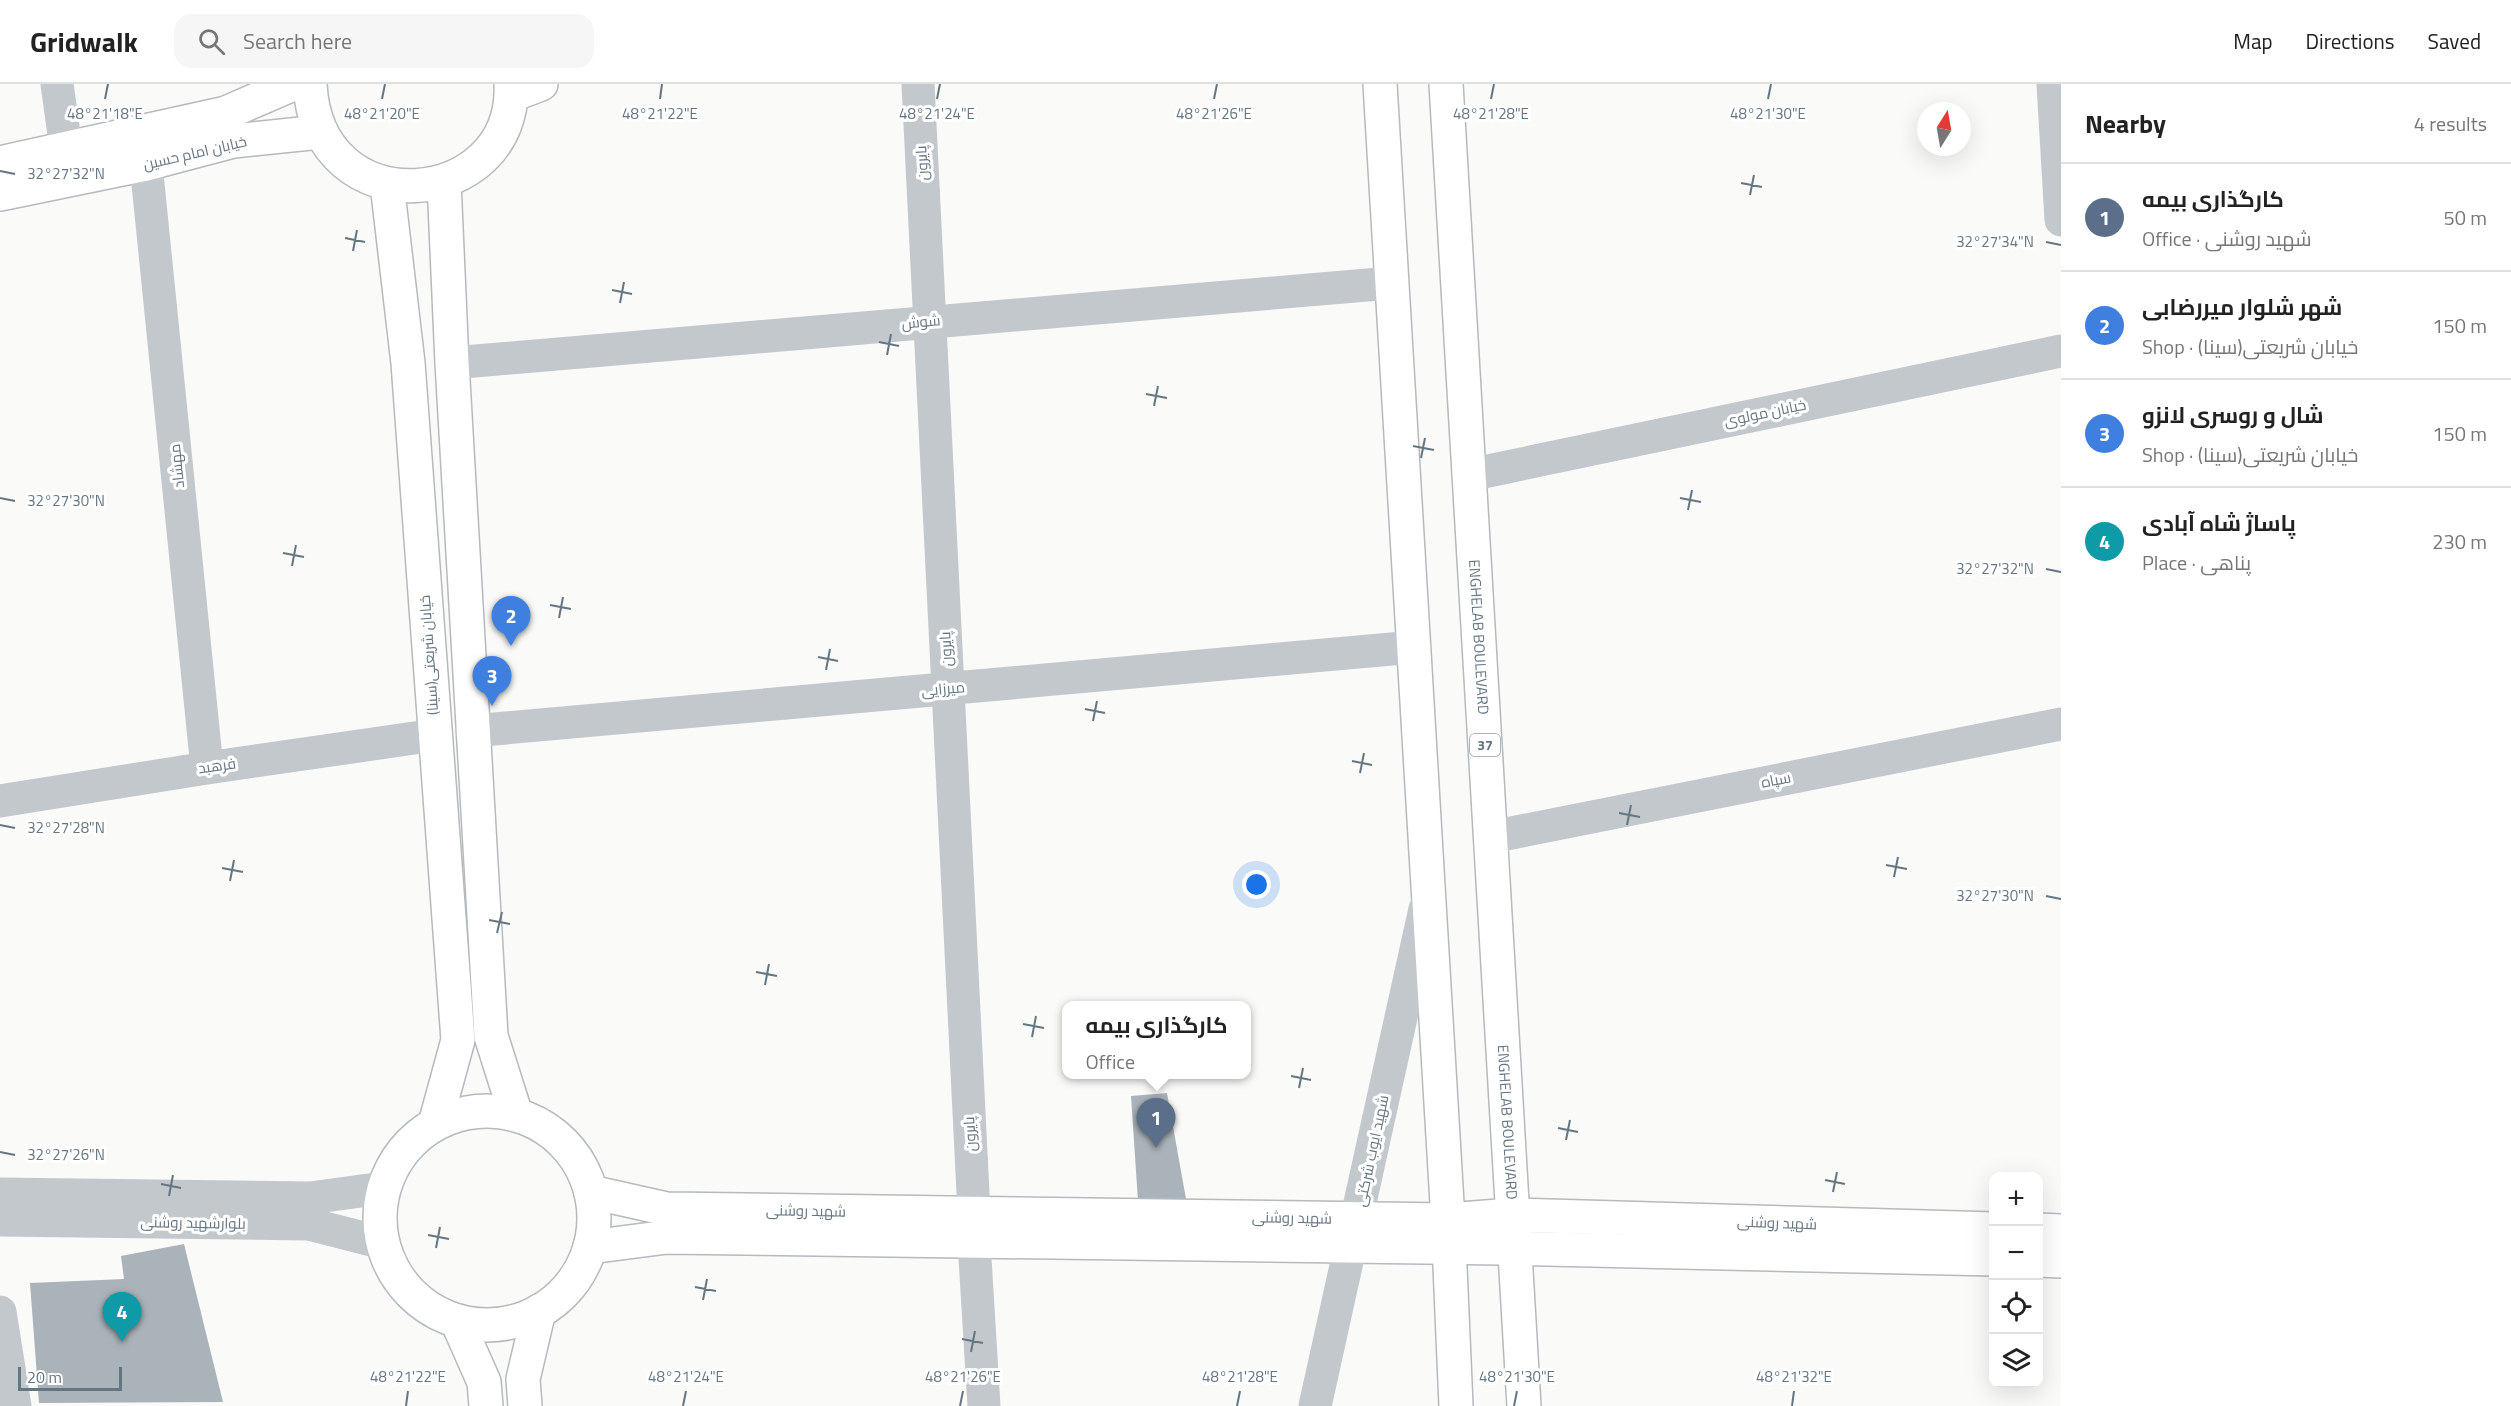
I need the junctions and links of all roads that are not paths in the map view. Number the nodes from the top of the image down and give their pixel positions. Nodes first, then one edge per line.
1 (57, 84) edge
2 (293, 84) edge
3 (310, 84) edge
4 (918, 84) edge
5 (1380, 84) edge
6 (1446, 84) edge
7 (2053, 84) edge
8 (521, 88) edge
9 (320, 132) junction
10 (66, 149) junction
11 (0, 163) edge
12 (146, 164) junction
13 (444, 182) junction
14 (387, 184) junction
15 (0, 194) edge
16 (2061, 220) edge
17 (1391, 283) junction
18 (929, 321) junction
19 (2061, 351) edge
20 (452, 363) junction
21 (1469, 475) junction
22 (1414, 648) junction
23 (948, 689) junction
24 (2061, 724) edge
25 (472, 731) junction
26 (435, 735) junction
27 (207, 768) junction
28 (0, 801) edge
29 (1491, 837) junction
30 (1428, 896) junction
31 (516, 1115) junction
32 (435, 1124) junction
33 (383, 1188) junction
34 (591, 1192) junction
35 (0, 1194) edge
36 (1511, 1215) junction
37 (0, 1220) edge
38 (974, 1228) junction
39 (1989, 1229) edge
40 (2043, 1230) edge
41 (2061, 1231) edge
42 (1354, 1233) junction
43 (1448, 1234) junction
44 (383, 1243) junction
45 (590, 1247) junction
46 (1513, 1248) junction
47 (1989, 1259) edge
48 (2043, 1260) edge
49 (2061, 1260) edge
50 (539, 1311) junction
51 (0, 1312) edge
52 (457, 1321) junction
53 (15, 1406) edge
54 (486, 1406) edge
55 (525, 1406) edge
56 (984, 1406) edge
57 (1315, 1406) edge
58 (1456, 1406) edge
59 (1524, 1406) edge

1 - 10 street
2 - 10 main road
3 - 9 main road
4 - 18 street, پایرون
5 - 17 main road
6 - 21 main road, ENGHELAB BOULEVARD / 37
7 - 16 street
8 - 13 main road
9 - 12 main road, خیابان امام حسین
9 - 14 main road
10 - 11 main road
12 - 15 main road, خیابان امام حسین
12 - 27 street, مهشاد
13 - 14 main road
13 - 20 main road
14 - 26 main road, خیابان شریعتی(سینا)
17 - 18 street, شوش
17 - 22 main road
18 - 20 street, شوش
18 - 23 street, پایرون
19 - 21 street, خیابان مولوی
20 - 25 main road
21 - 29 main road, ENGHELAB BOULEVARD / 37
22 - 23 street, میرزایی
22 - 30 main road
23 - 25 street, میرزایی
23 - 38 street, پایرون
24 - 29 street, سپاه
25 - 31 main road
26 - 27 street, فرهبد
26 - 32 main road, خیابان شریعتی(سینا)
27 - 28 street, فرهبد
29 - 36 main road, ENGHELAB BOULEVARD / 37
30 - 42 street, شهید ایوب شرکتی
30 - 43 main road
31 - 32 main road
31 - 34 main road
32 - 33 main road
33 - 35 street, بلوارشهید روشنی
33 - 44 main road
34 - 38 main road, شهید روشنی
34 - 45 main road
36 - 39 main road, شهید روشنی
36 - 43 main road, شهید روشنی
36 - 46 main road, ENGHELAB BOULEVARD / 37
37 - 44 street, بلوارشهید روشنی
38 - 42 main road, شهید روشنی
38 - 45 main road, شهید روشنی
38 - 56 street, پایرون
40 - 41 main road
42 - 43 main road, شهید روشنی
42 - 57 street, شهید ایوب شرکتی
43 - 46 main road, شهید روشنی
43 - 58 main road
44 - 52 main road
45 - 50 main road
46 - 47 main road, شهید روشنی
46 - 59 main road, ENGHELAB BOULEVARD / 37
48 - 49 main road
50 - 52 main road
50 - 55 main road
51 - 53 street
52 - 54 main road

